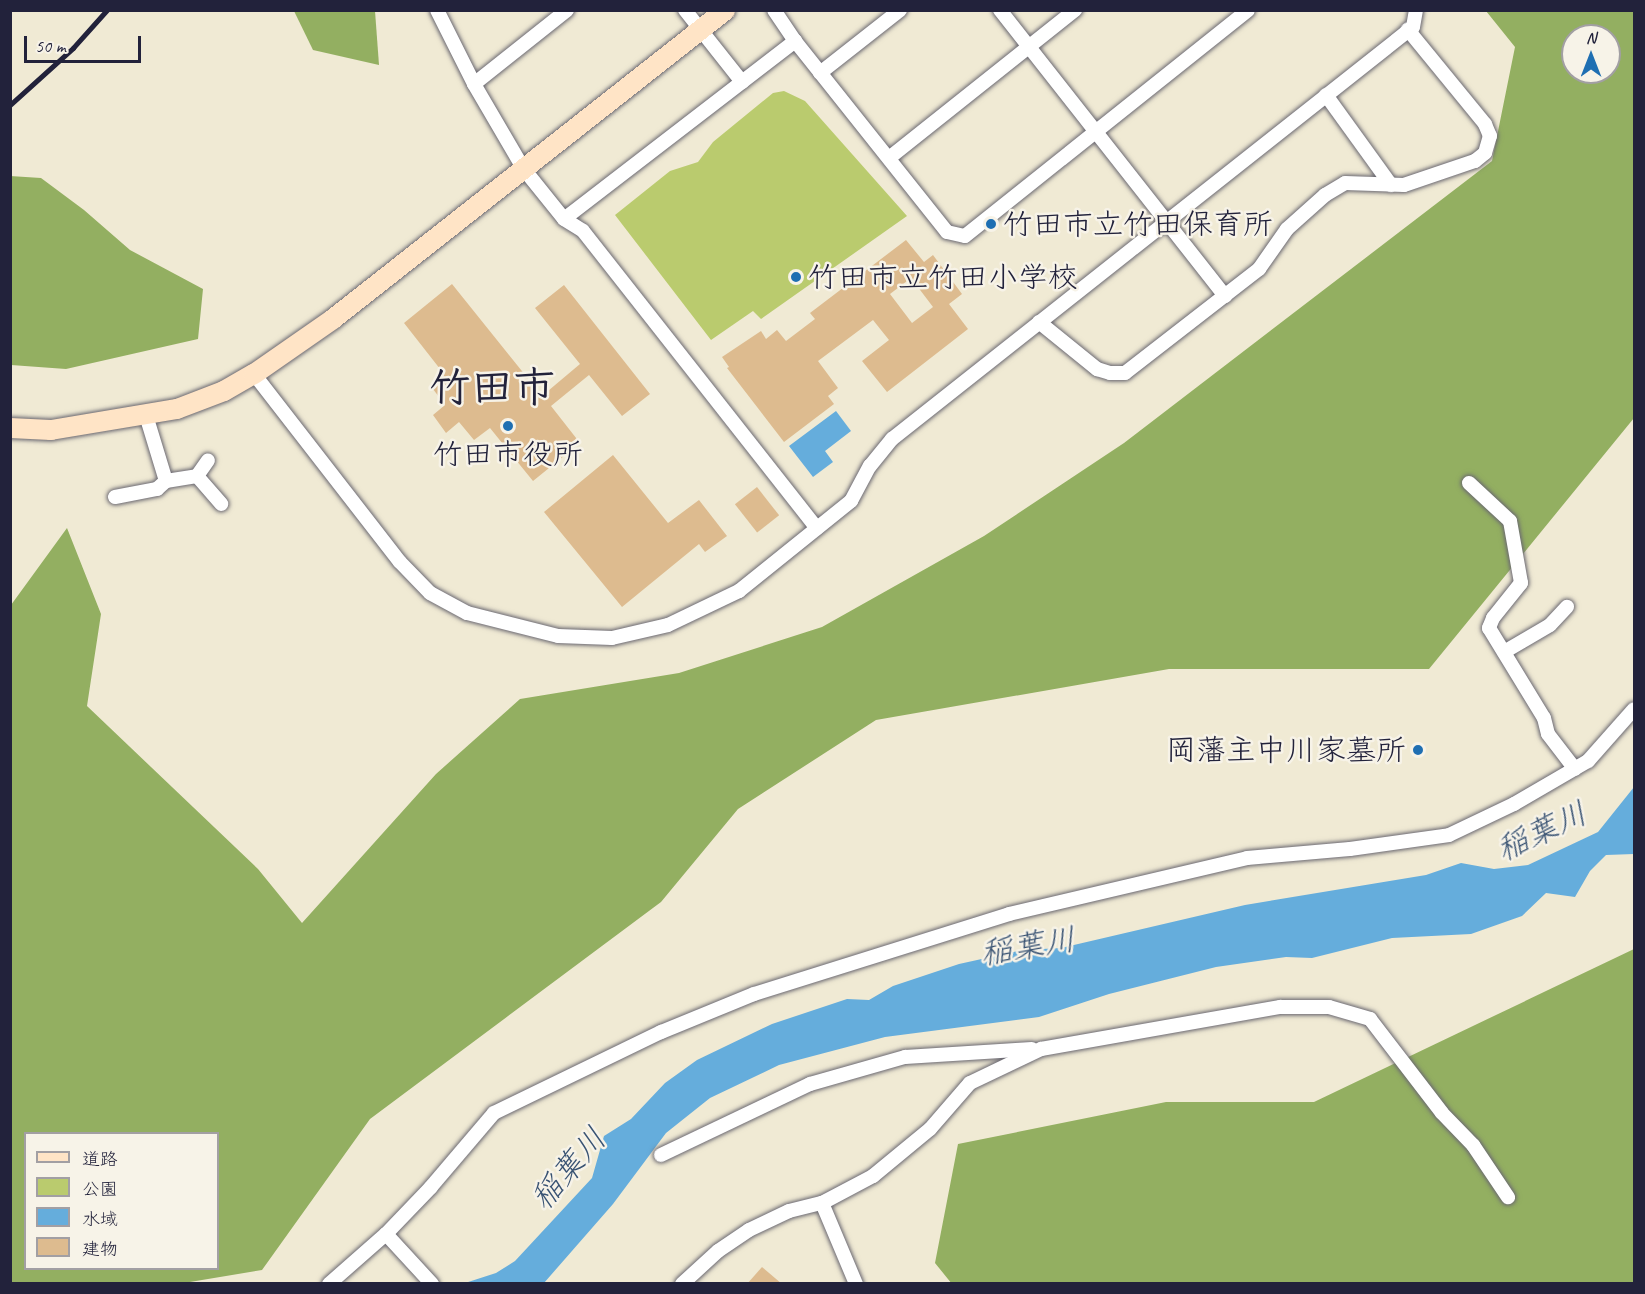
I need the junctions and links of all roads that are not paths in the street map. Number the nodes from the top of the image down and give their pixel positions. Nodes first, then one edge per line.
1 (437, 10) edge
2 (567, 10) edge
3 (686, 10) edge
4 (725, 10) edge
5 (774, 10) edge
6 (900, 10) edge
7 (1000, 10) edge
8 (1075, 10) edge
9 (1248, 10) edge
10 (1416, 10) edge
11 (700, 30) junction
12 (1408, 30) junction
13 (795, 41) junction
14 (1029, 47) junction
15 (820, 73) junction
16 (742, 82) junction
17 (474, 84) junction
18 (1326, 95) junction
19 (1096, 129) junction
20 (889, 158) junction
21 (523, 168) junction
22 (1391, 185) junction
23 (564, 219) junction
24 (1166, 221) junction
25 (1225, 296) junction
26 (1039, 322) junction
27 (254, 374) junction
28 (146, 416) junction
29 (10, 428) edge
30 (208, 459) dead end
31 (197, 476) junction
32 (166, 481) junction
33 (1469, 483) dead end
34 (115, 497) dead end
35 (221, 504) dead end
36 (817, 528) junction
37 (1567, 607) dead end
38 (1504, 652) junction
39 (1635, 709) edge
40 (1575, 769) junction
41 (1041, 1049) junction
42 (661, 1155) dead end
43 (1508, 1197) dead end
44 (822, 1203) junction
45 (389, 1237) junction
46 (329, 1284) edge
47 (432, 1284) edge
48 (682, 1284) edge
49 (856, 1284) edge

1 - 17 street
2 - 17 street
3 - 11 street
4 - 11 street
5 - 13 street
6 - 15 street
7 - 14 street
8 - 14 street
9 - 19 street
10 - 12 street
11 - 16 street
11 - 21 street
12 - 18 street
12 - 22 street
13 - 15 street
13 - 16 street
14 - 19 street
14 - 20 street
15 - 20 street
16 - 23 street
17 - 21 street
18 - 22 street
18 - 24 street
19 - 20 street
19 - 24 street
21 - 23 street
21 - 27 street
22 - 25 street
23 - 36 street
24 - 25 street
24 - 26 street
25 - 26 street
26 - 36 street
27 - 28 street
27 - 36 street
28 - 29 street
28 - 32 street
30 - 31 street
31 - 32 street
31 - 35 street
32 - 34 street
33 - 38 street
37 - 38 street
38 - 40 street
39 - 40 street
40 - 45 street
41 - 42 street
41 - 43 street
41 - 44 street
44 - 48 street
44 - 49 street
45 - 46 street
45 - 47 street

